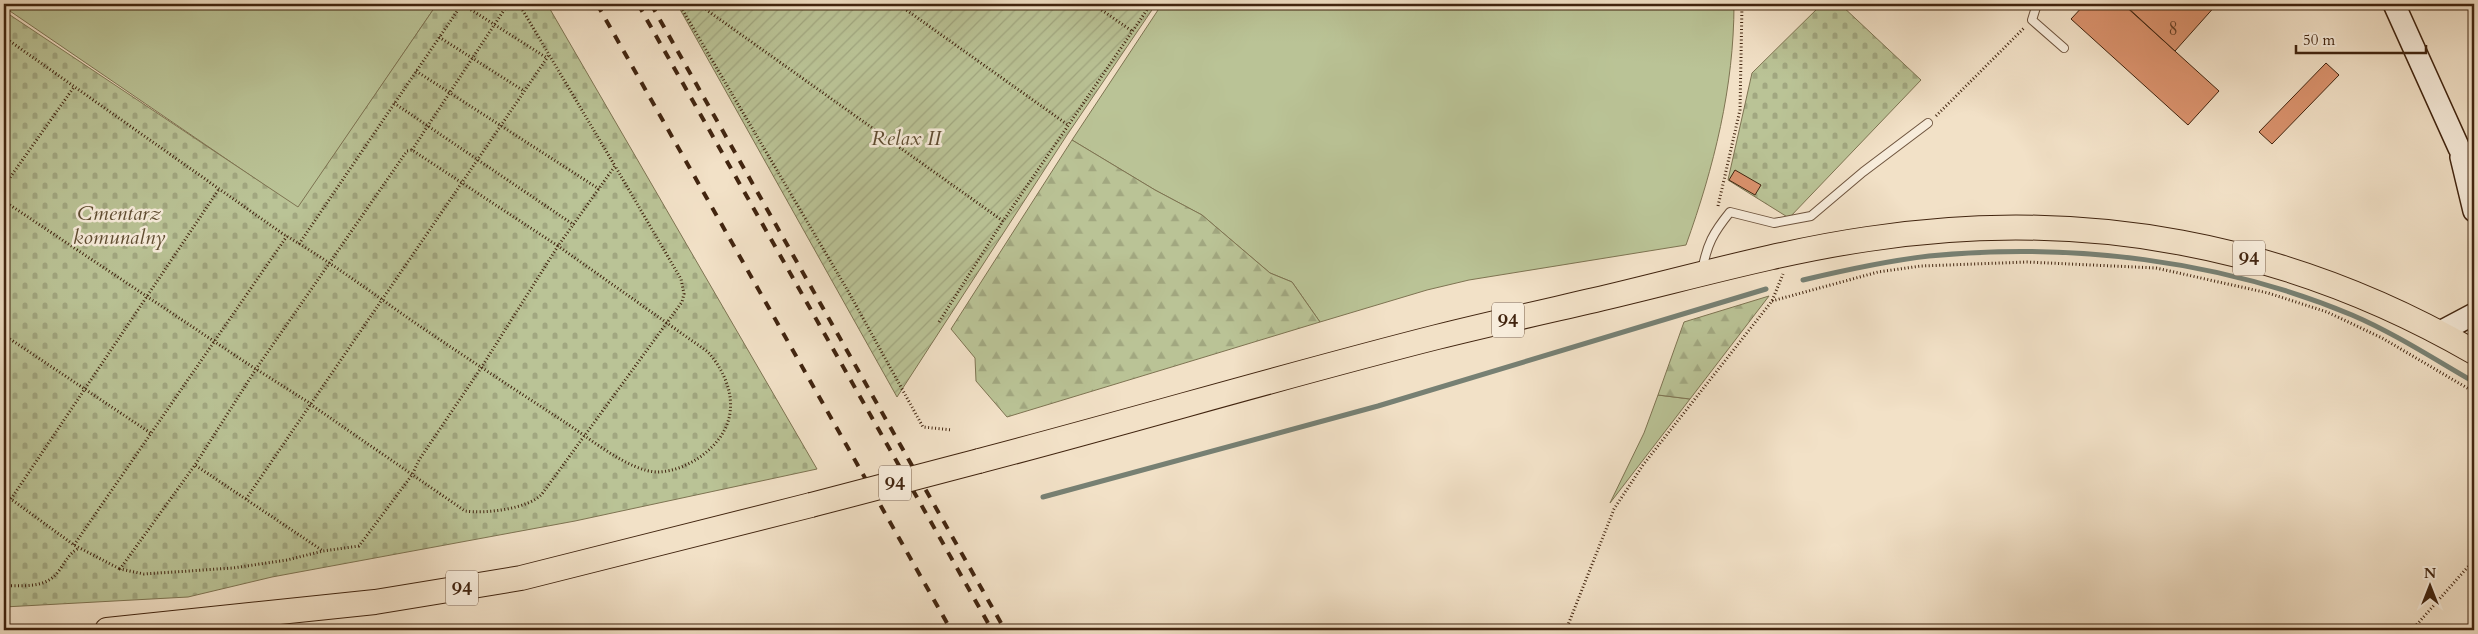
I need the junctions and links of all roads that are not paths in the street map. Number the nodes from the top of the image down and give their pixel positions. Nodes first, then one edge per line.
1 (2038, 4) edge
2 (2394, 4) edge
3 (2064, 48) dead end
4 (1928, 123) road end
5 (2459, 148) junction
6 (2474, 172) edge
7 (2474, 211) edge
8 (1701, 276) junction
9 (2474, 314) edge
10 (2440, 332) junction
11 (2474, 352) edge
12 (107, 630) edge

1 - 3 lane
2 - 5 main road
4 - 8 lane
5 - 6 main road
5 - 7 main road
8 - 10 main road, 94
8 - 12 main road, 94, bridge
9 - 10 main road
10 - 11 main road, 94

